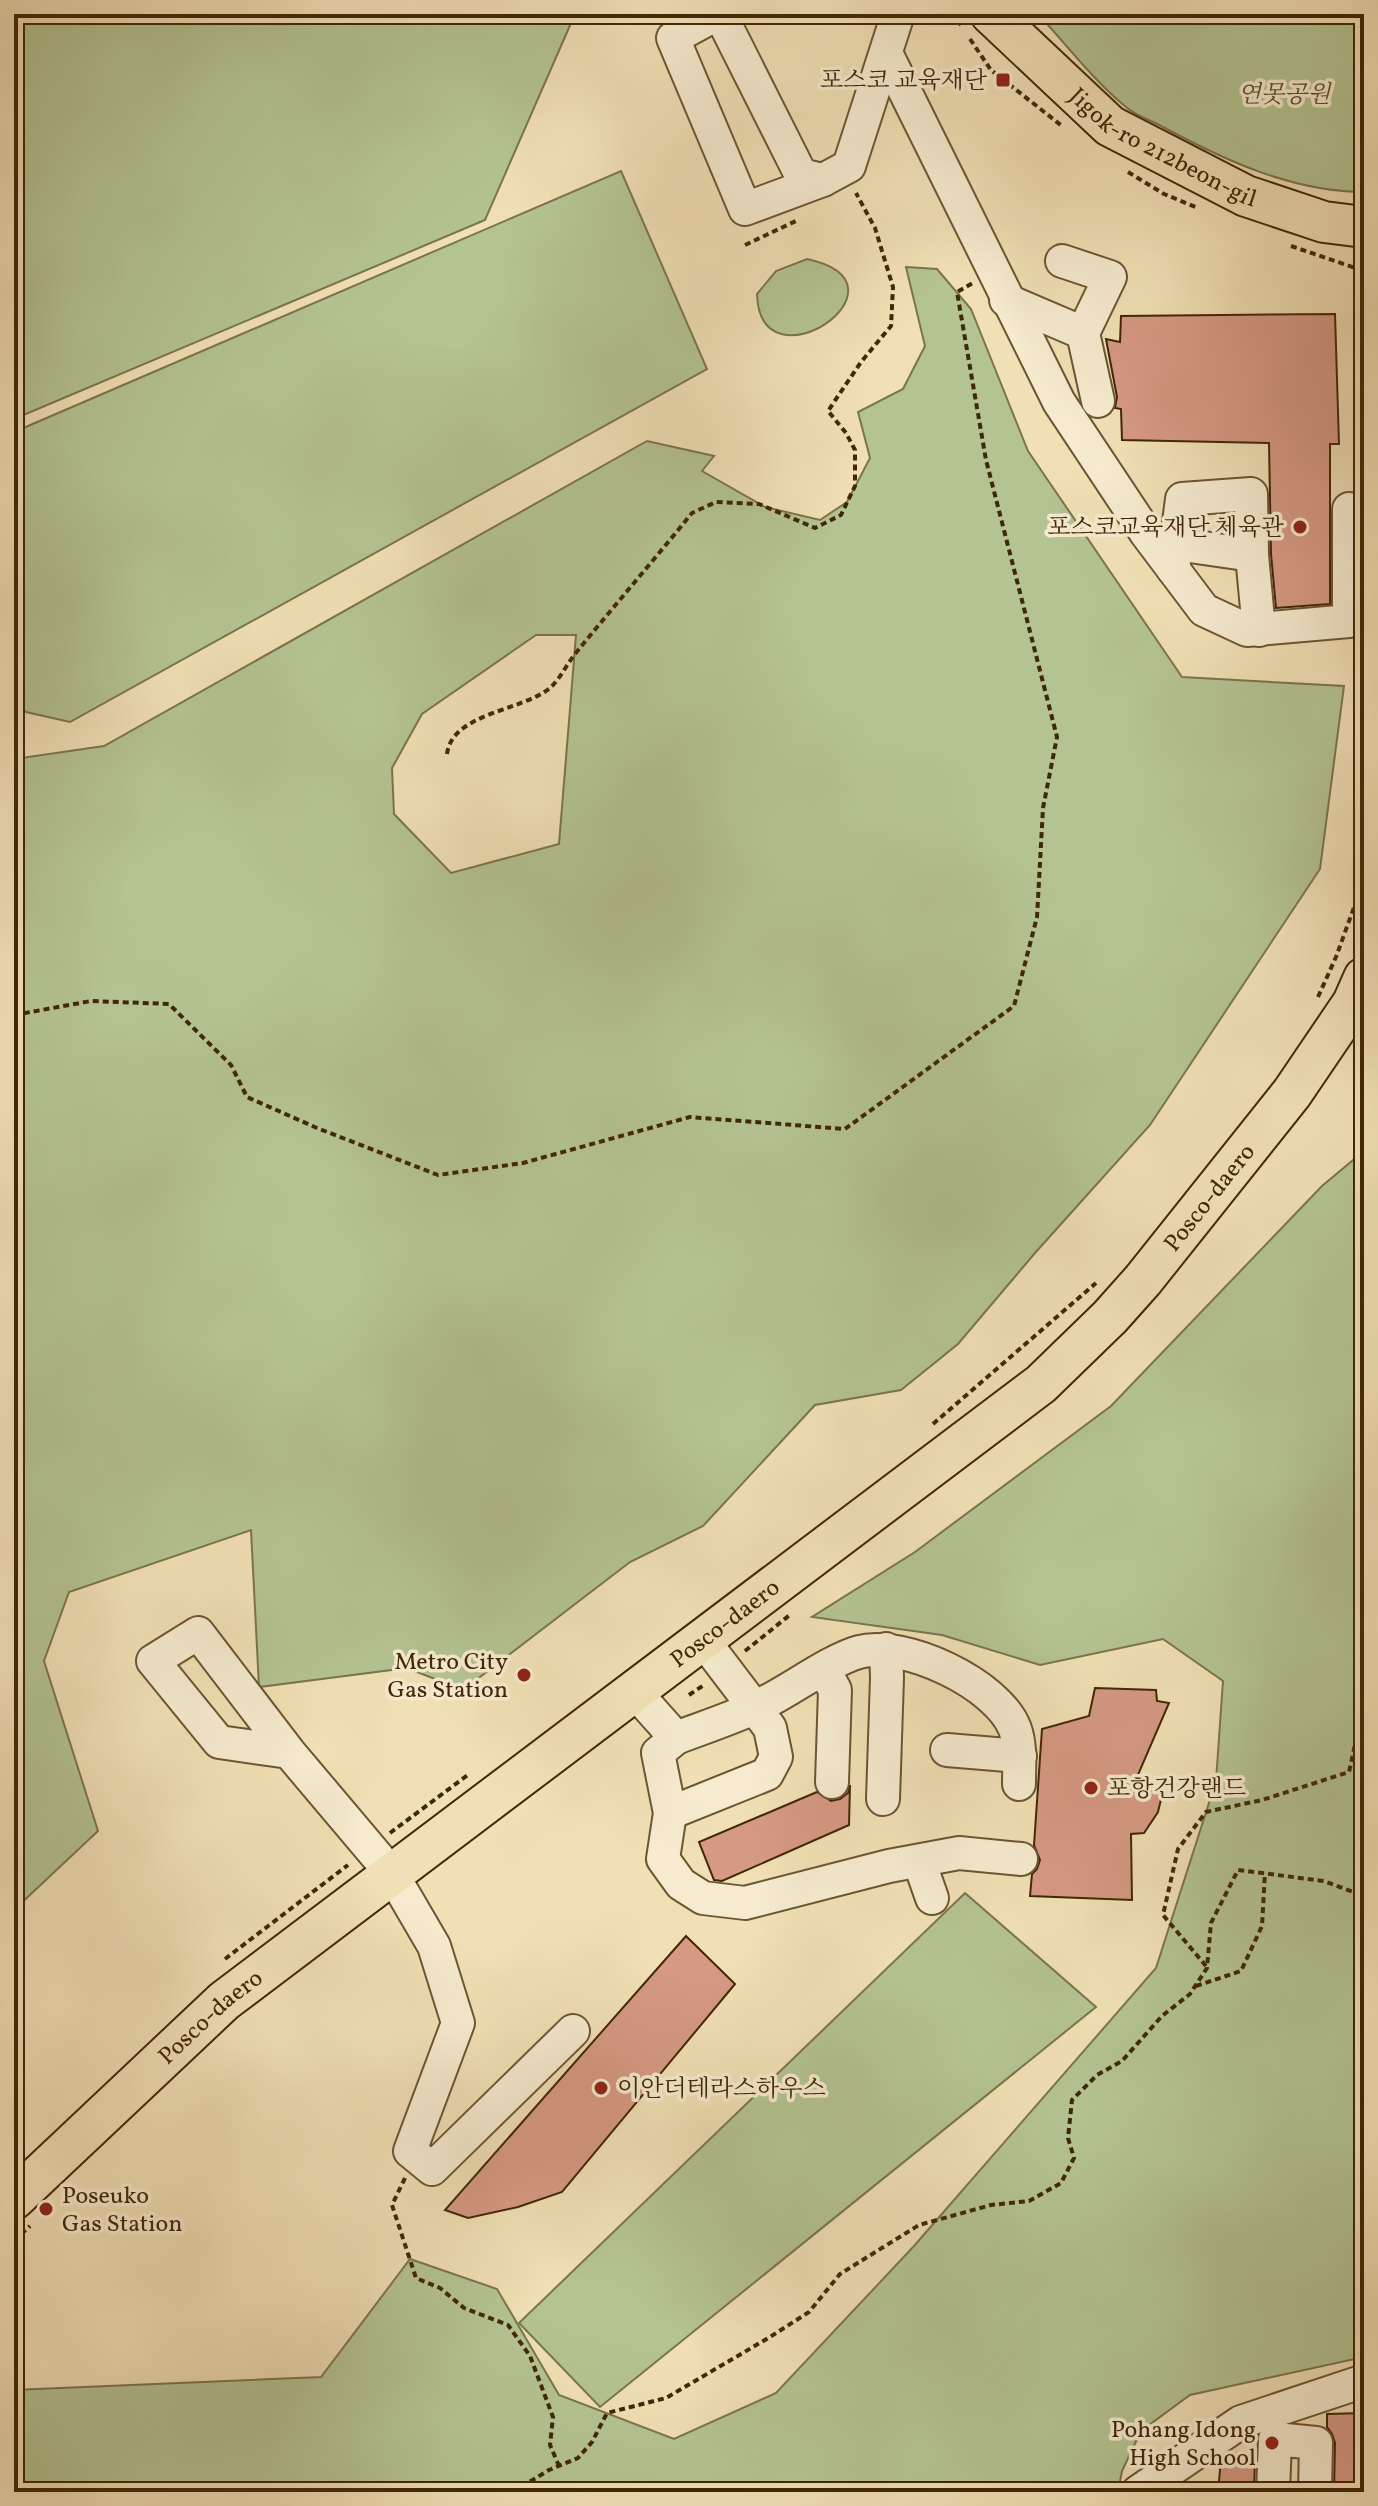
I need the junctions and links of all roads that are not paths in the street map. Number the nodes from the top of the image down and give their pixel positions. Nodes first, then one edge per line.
1 (718, 14) edge
2 (898, 14) edge
3 (991, 14) edge
4 (886, 53) junction
5 (832, 176) junction
6 (1364, 227) edge
7 (1062, 261) dead end
8 (1006, 300) junction
9 (1083, 333) junction
10 (1098, 401) dead end
11 (1349, 509) dead end
12 (1252, 555) junction
13 (1175, 556) junction
14 (1259, 630) junction
15 (1364, 978) edge
16 (703, 1640) junction
17 (886, 1649) junction
18 (824, 1670) junction
19 (635, 1692) junction
20 (756, 1707) junction
21 (676, 1738) junction
22 (947, 1750) dead end
23 (289, 1752) dead end
24 (832, 1782) dead end
25 (883, 1799) dead end
26 (670, 1813) junction
27 (1021, 1859) dead end
28 (381, 1861) junction
29 (919, 1861) junction
30 (932, 1898) dead end
31 (573, 2031) dead end
32 (25, 2209) edge
33 (1359, 2384) edge
34 (1138, 2492) edge
35 (1273, 2492) edge
36 (1315, 2492) edge

1 - 5 lane
1 - 5 lane
2 - 4 lane
3 - 6 main road, Jigok-ro 212beon-gil
4 - 5 lane
4 - 8 lane
7 - 9 lane
8 - 9 lane
8 - 13 lane
9 - 10 lane
11 - 14 lane
12 - 13 lane
12 - 13 lane
12 - 14 lane
13 - 14 lane
15 - 16 main road, Posco-daero
16 - 19 main road, Posco-daero
16 - 20 lane
17 - 18 lane
17 - 22 lane
17 - 25 lane
18 - 20 lane
18 - 24 lane
19 - 21 lane
19 - 28 main road, Posco-daero
20 - 21 lane
20 - 26 lane
21 - 26 lane
23 - 28 lane
26 - 29 lane
27 - 29 lane
28 - 31 lane
28 - 32 main road, Posco-daero
29 - 30 lane
33 - 34 lane
35 - 36 lane

